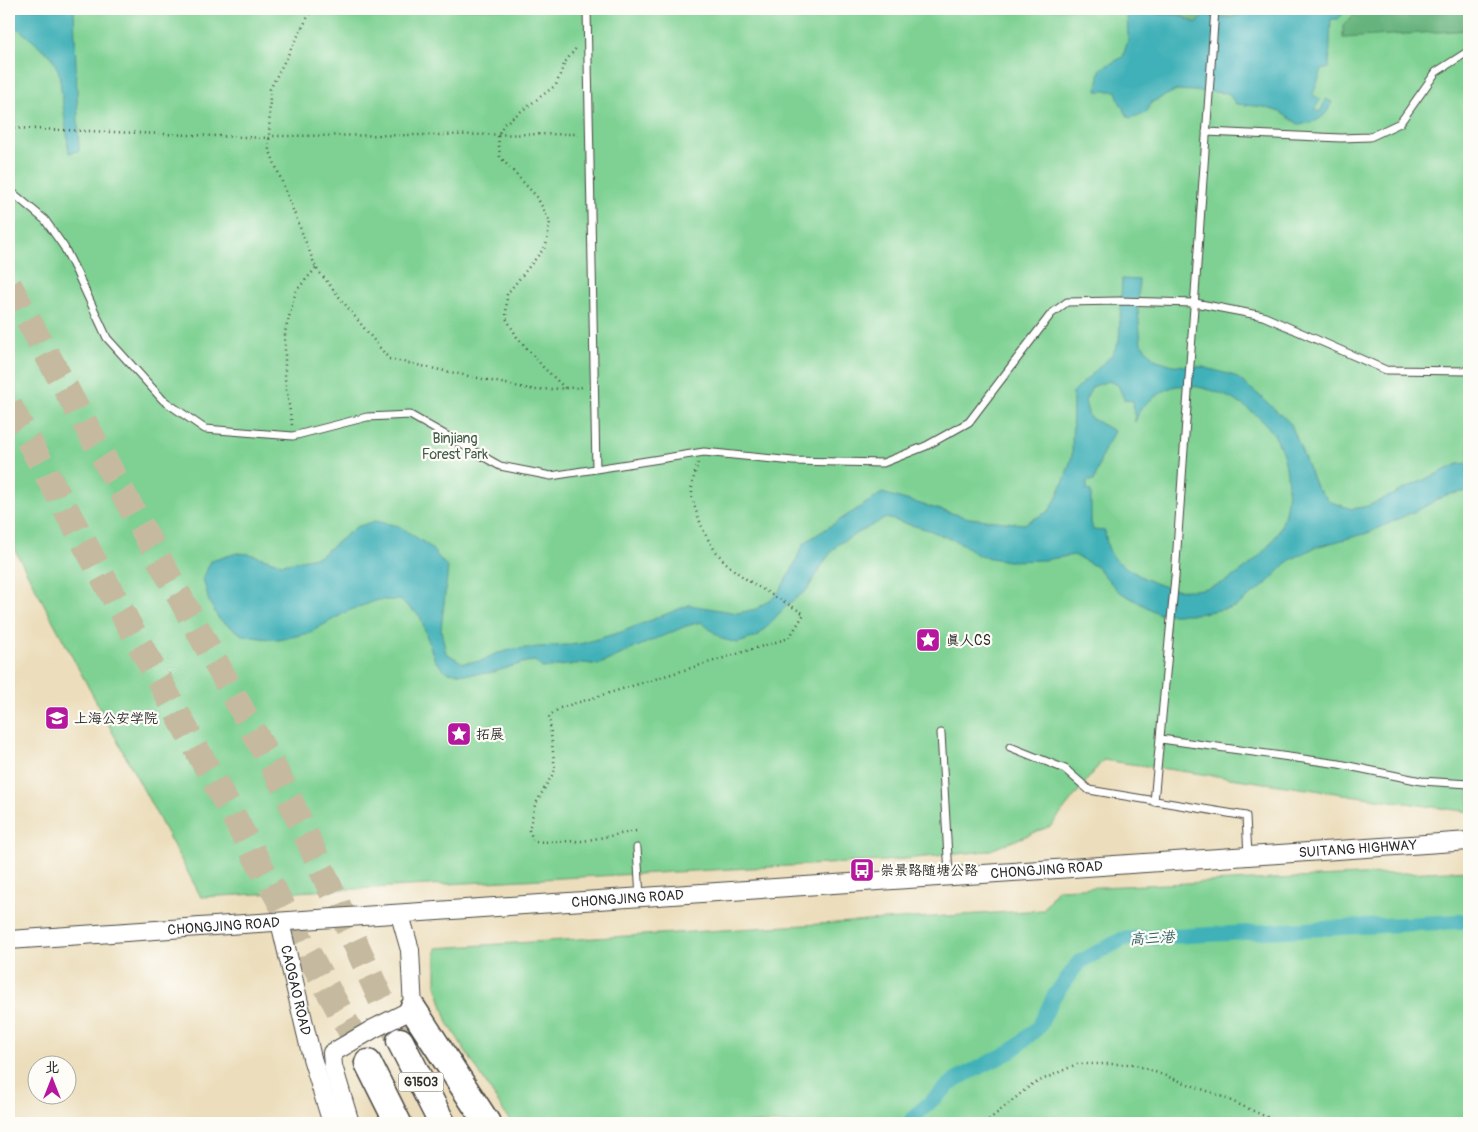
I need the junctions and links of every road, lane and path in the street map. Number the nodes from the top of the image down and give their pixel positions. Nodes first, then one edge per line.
1 (312, 9) edge
2 (588, 9) edge
3 (1215, 9) edge
4 (588, 32) junction
5 (1469, 51) edge
6 (9, 117) edge
7 (10, 128) edge
8 (1206, 132) junction
9 (590, 134) junction
10 (498, 135) junction
11 (269, 138) junction
12 (9, 192) edge
13 (316, 268) junction
14 (1195, 304) junction
15 (1469, 370) edge
16 (594, 386) junction
17 (565, 388) junction
18 (293, 436) junction
19 (701, 452) junction
20 (596, 469) junction
21 (941, 733) dead end
22 (1161, 739) junction
23 (1010, 747) dead end
24 (1469, 784) edge
25 (1154, 802) junction
26 (636, 831) dead end
27 (1469, 841) edge
28 (637, 848) dead end
29 (1248, 856) junction
30 (950, 877) junction
31 (640, 898) junction
32 (400, 915) junction
33 (280, 922) junction
34 (9, 940) edge
35 (412, 1009) junction
36 (400, 1041) tunnel mouth
37 (332, 1053) junction
38 (312, 1058) junction
39 (368, 1063) tunnel mouth
40 (332, 1123) edge
41 (350, 1123) edge
42 (398, 1123) edge
43 (442, 1123) edge
44 (487, 1123) edge
45 (985, 1123) edge
46 (1280, 1123) edge

1 - 11 path
2 - 4 lane
3 - 8 lane
4 - 9 lane
4 - 10 path
5 - 8 lane
6 - 7 path
7 - 11 path
8 - 14 lane
9 - 10 path
9 - 16 lane
10 - 11 path
10 - 17 path
11 - 13 path
12 - 18 lane
13 - 17 path
13 - 18 path
14 - 15 lane
14 - 19 lane
14 - 22 lane
16 - 17 path
16 - 20 lane
18 - 20 lane
19 - 20 lane
19 - 26 path
21 - 30 lane
22 - 24 lane
22 - 25 lane
23 - 25 lane
25 - 29 lane
27 - 29 street, SUITANG HIGHWAY
28 - 31 lane
29 - 30 street, CHONGJING ROAD
30 - 31 street, CHONGJING ROAD
31 - 32 street, CHONGJING ROAD
32 - 33 street, CHONGJING ROAD
32 - 35 street
33 - 34 street, CHONGJING ROAD
33 - 38 street, CAOGAO ROAD
35 - 37 street
35 - 44 highway
36 - 43 highway, G1503
37 - 38 street
37 - 41 street
38 - 40 street, CAOGAO ROAD
39 - 42 highway, G1503
45 - 46 path

